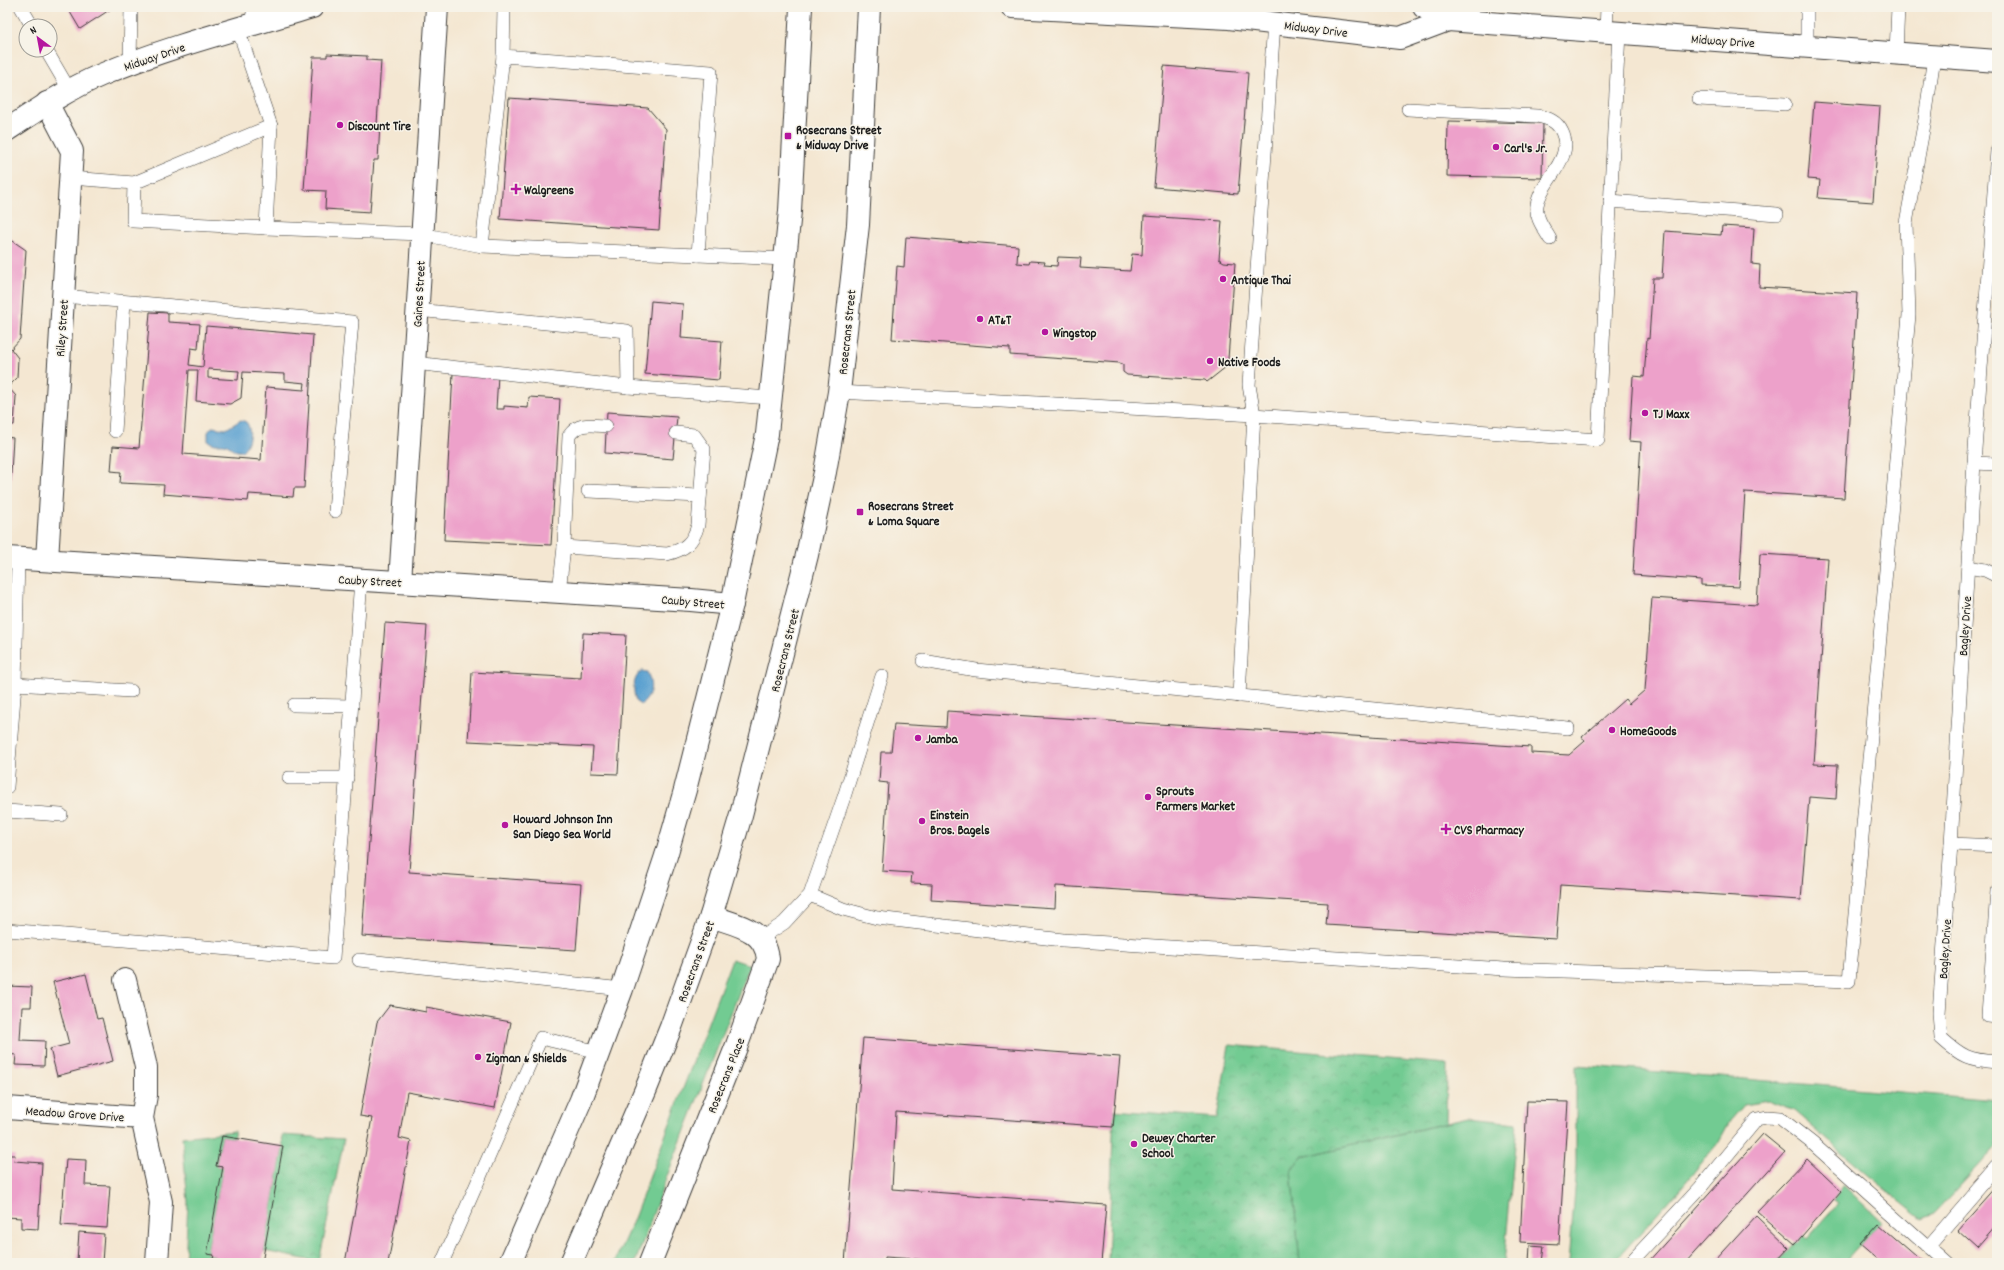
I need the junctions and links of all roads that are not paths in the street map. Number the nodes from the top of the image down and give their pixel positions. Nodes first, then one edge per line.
1 (21, 7) edge
2 (131, 7) edge
3 (312, 7) edge
4 (437, 7) edge
5 (504, 7) edge
6 (800, 7) edge
7 (869, 7) edge
8 (1012, 7) edge
9 (1424, 7) edge
10 (1607, 7) edge
11 (1807, 7) edge
12 (1898, 7) edge
13 (27, 18) edge
14 (1448, 20) junction
15 (248, 21) edge
16 (1274, 23) junction
17 (1612, 32) junction
18 (1807, 47) junction
19 (1896, 53) junction
20 (503, 56) junction
21 (1934, 56) junction
22 (51, 58) edge
23 (1997, 61) edge
24 (130, 65) junction
25 (70, 91) junction
26 (1699, 99) dead end
27 (47, 103) junction
28 (1785, 104) dead end
29 (1408, 109) dead end
30 (271, 126) junction
31 (7, 130) edge
32 (1997, 151) edge
33 (71, 178) junction
34 (134, 183) junction
35 (1610, 201) junction
36 (1777, 214) dead end
37 (266, 228) junction
38 (421, 234) junction
39 (1550, 239) dead end
40 (482, 246) junction
41 (698, 255) junction
42 (785, 259) junction
43 (63, 296) junction
44 (124, 302) junction
45 (417, 310) junction
46 (414, 363) junction
47 (628, 386) junction
48 (839, 392) junction
49 (770, 398) junction
50 (1254, 415) junction
51 (606, 426) dead end
52 (115, 431) dead end
53 (676, 433) dead end
54 (1974, 463) junction
55 (1997, 464) edge
56 (588, 491) dead end
57 (700, 496) junction
58 (335, 511) dead end
59 (564, 547) junction
60 (12, 558) edge
61 (46, 560) junction
62 (1968, 567) junction
63 (1997, 576) edge
64 (362, 580) junction
65 (400, 582) junction
66 (559, 592) junction
67 (732, 604) junction
68 (923, 661) dead end
69 (882, 676) dead end
70 (15, 684) junction
71 (131, 691) dead end
72 (1239, 696) junction
73 (294, 705) dead end
74 (352, 706) junction
75 (1568, 728) dead end
76 (289, 778) dead end
77 (347, 778) junction
78 (7, 787) edge
79 (7, 811) edge
80 (61, 815) dead end
81 (1951, 844) junction
82 (1997, 846) edge
83 (1997, 891) edge
84 (810, 895) junction
85 (711, 916) junction
86 (7, 930) edge
87 (761, 938) junction
88 (358, 960) dead end
89 (125, 980) dead end
90 (622, 989) junction
91 (1997, 1016) edge
92 (599, 1052) junction
93 (1997, 1062) edge
94 (7, 1108) edge
95 (142, 1118) junction
96 (1997, 1167) edge
97 (1928, 1247) junction
98 (157, 1263) edge
99 (442, 1263) edge
100 (510, 1263) edge
101 (571, 1263) edge
102 (650, 1263) edge
103 (1630, 1263) edge
104 (1946, 1263) edge

1 - 13 lane
2 - 24 lane
3 - 15 main road, Midway Drive
4 - 38 main road, Gaines Street
5 - 20 lane
6 - 42 main road
7 - 48 main road, Rosecrans Street
8 - 16 main road, Midway Drive
9 - 14 main road, Midway Drive
10 - 17 lane
11 - 18 lane
12 - 19 lane
14 - 16 main road, Midway Drive
14 - 17 main road, Midway Drive
15 - 24 main road, Midway Drive
15 - 30 lane
16 - 50 lane
17 - 18 main road, Midway Drive
17 - 35 lane
18 - 19 main road, Midway Drive
19 - 21 main road, Midway Drive
20 - 40 lane
20 - 41 lane
21 - 23 main road, Midway Drive
21 - 84 lane
22 - 25 lane
24 - 25 main road, Midway Drive
25 - 27 main road, Midway Drive
26 - 28 lane
27 - 31 main road, Midway Drive
27 - 33 main road, Riley Street
29 - 39 lane
30 - 34 lane
30 - 37 lane
32 - 54 lane, Bagley Drive
33 - 34 lane
33 - 43 main road, Riley Street
34 - 37 lane
35 - 36 lane
35 - 50 lane
37 - 38 lane
38 - 40 lane
38 - 45 main road, Gaines Street
40 - 41 lane
41 - 42 lane
42 - 49 main road
43 - 44 lane
43 - 61 main road, Riley Street
44 - 52 lane
44 - 58 lane
45 - 46 main road, Gaines Street
45 - 47 lane
46 - 47 lane
46 - 65 main road, Gaines Street
47 - 49 lane
48 - 50 lane
48 - 85 main road, Rosecrans Street
49 - 67 main road
50 - 72 lane
51 - 59 lane
53 - 57 lane
54 - 55 lane
54 - 62 lane, Bagley Drive
56 - 57 lane
57 - 59 lane
59 - 66 lane
60 - 61 main road, Cauby Street
60 - 70 lane
61 - 64 main road, Cauby Street
62 - 63 lane
62 - 81 lane, Bagley Drive
64 - 65 main road, Cauby Street
64 - 74 lane
65 - 66 main road, Cauby Street
66 - 67 main road, Cauby Street
67 - 90 main road
68 - 72 lane
69 - 84 lane
70 - 71 lane
70 - 78 lane
72 - 75 lane
73 - 74 lane
74 - 77 lane
76 - 77 lane
77 - 86 lane
79 - 80 lane
81 - 82 lane
81 - 93 lane, Bagley Drive
83 - 91 lane
84 - 87 lane
85 - 87 main road
85 - 101 main road, Rosecrans Street
87 - 102 main road, Rosecrans Place
88 - 90 lane
89 - 95 main road
90 - 92 main road
92 - 99 lane
92 - 100 main road
94 - 95 main road, Meadow Grove Drive
95 - 98 main road
96 - 97 lane
97 - 103 lane
97 - 104 lane

